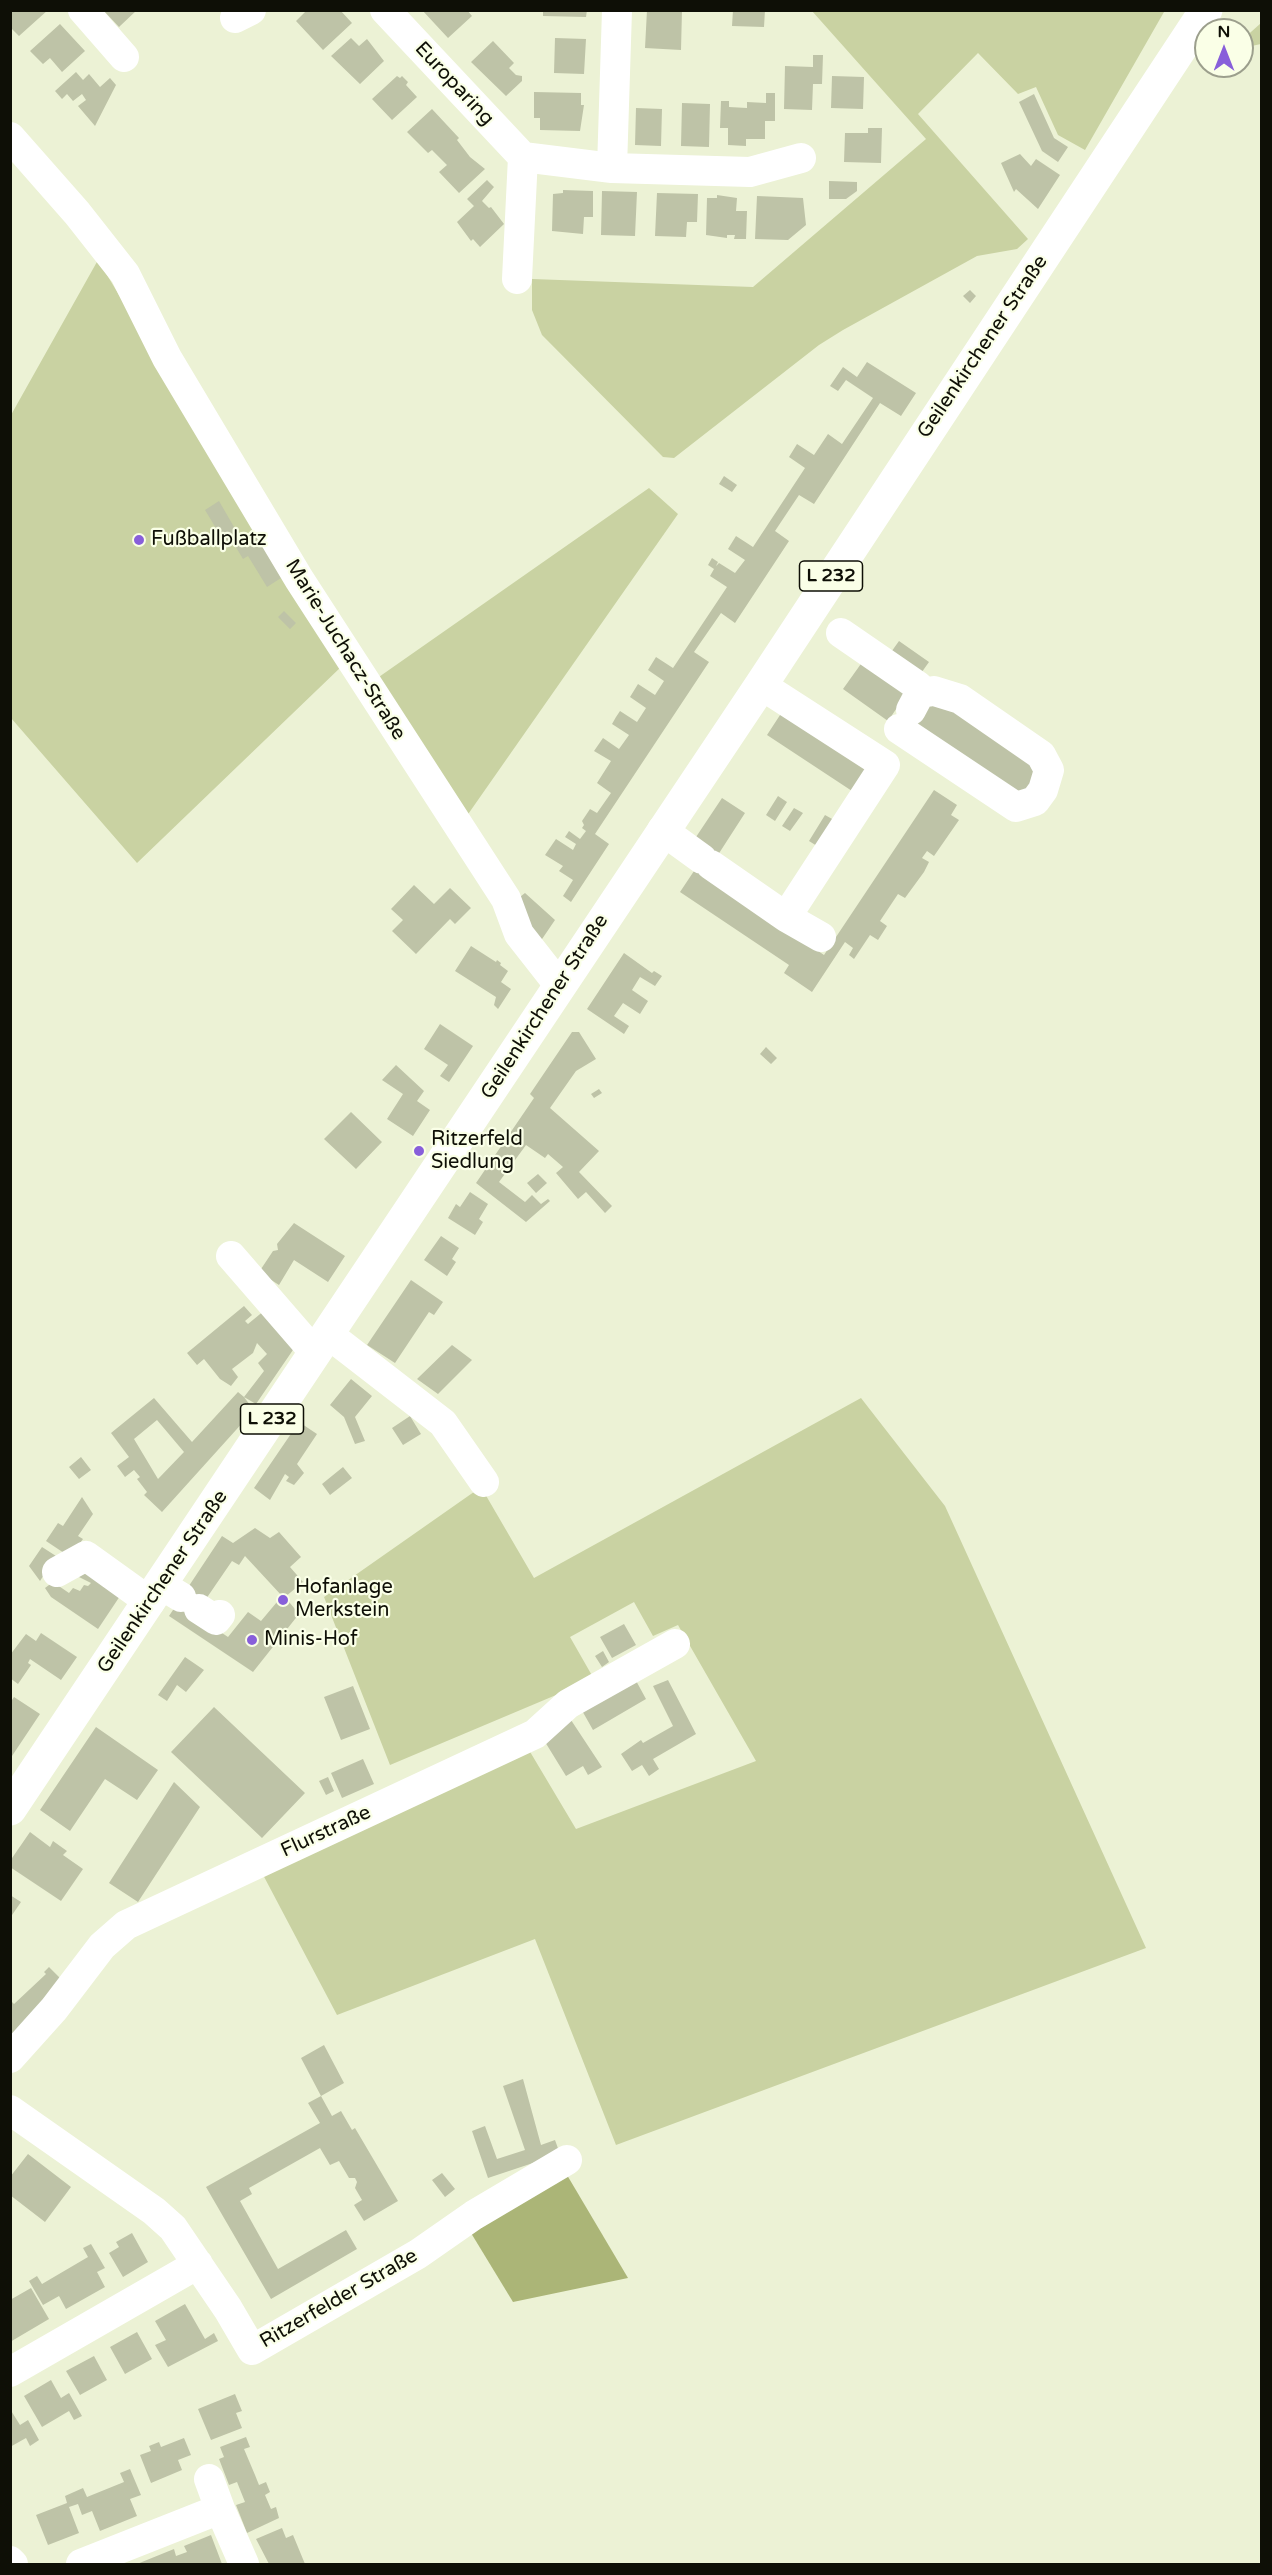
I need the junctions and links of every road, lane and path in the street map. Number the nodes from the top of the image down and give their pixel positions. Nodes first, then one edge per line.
1 (83, 10) edge
2 (385, 10) edge
3 (617, 10) edge
4 (1206, 10) edge
5 (124, 57) dead end
6 (10, 137) edge
7 (523, 157) junction
8 (801, 158) dead end
9 (612, 168) junction
10 (518, 279) dead end
11 (841, 633) dead end
12 (761, 685) junction
13 (920, 693) junction
14 (899, 729) junction
15 (878, 760) junction
16 (662, 830) junction
17 (786, 917) junction
18 (821, 937) dead end
19 (559, 985) junction
20 (231, 1256) dead end
21 (321, 1344) junction
22 (484, 1482) dead end
23 (57, 1572) dead end
24 (182, 1601) junction
25 (675, 1644) dead end
26 (10, 1809) edge
27 (10, 2058) edge
28 (10, 2110) edge
29 (567, 2160) dead end
30 (198, 2264) junction
31 (10, 2372) edge
32 (209, 2479) dead end
33 (220, 2509) junction
34 (81, 2565) edge
35 (244, 2565) edge

1 - 5 street
2 - 7 street, Europaring
3 - 9 street
4 - 12 main road, Geilenkirchener Straße / L 232
6 - 19 street, Marie-Juchacz-Straße
7 - 9 street
7 - 10 street
8 - 9 street
11 - 13 street
12 - 15 street
12 - 16 main road, Geilenkirchener Straße / L 232
13 - 14 street
13 - 14 street
14 - 15 street
15 - 17 street
16 - 17 street
16 - 19 main road, Geilenkirchener Straße / L 232
17 - 18 street
19 - 21 main road, Geilenkirchener Straße / L 232
20 - 21 street
21 - 22 street
21 - 24 main road, Geilenkirchener Straße / L 232
23 - 24 street
24 - 26 main road, Geilenkirchener Straße / L 232
25 - 27 street, Flurstraße
28 - 30 street, Ritzerfelder Straße
29 - 30 street, Ritzerfelder Straße
30 - 31 street
32 - 33 street
33 - 34 street
33 - 35 street

